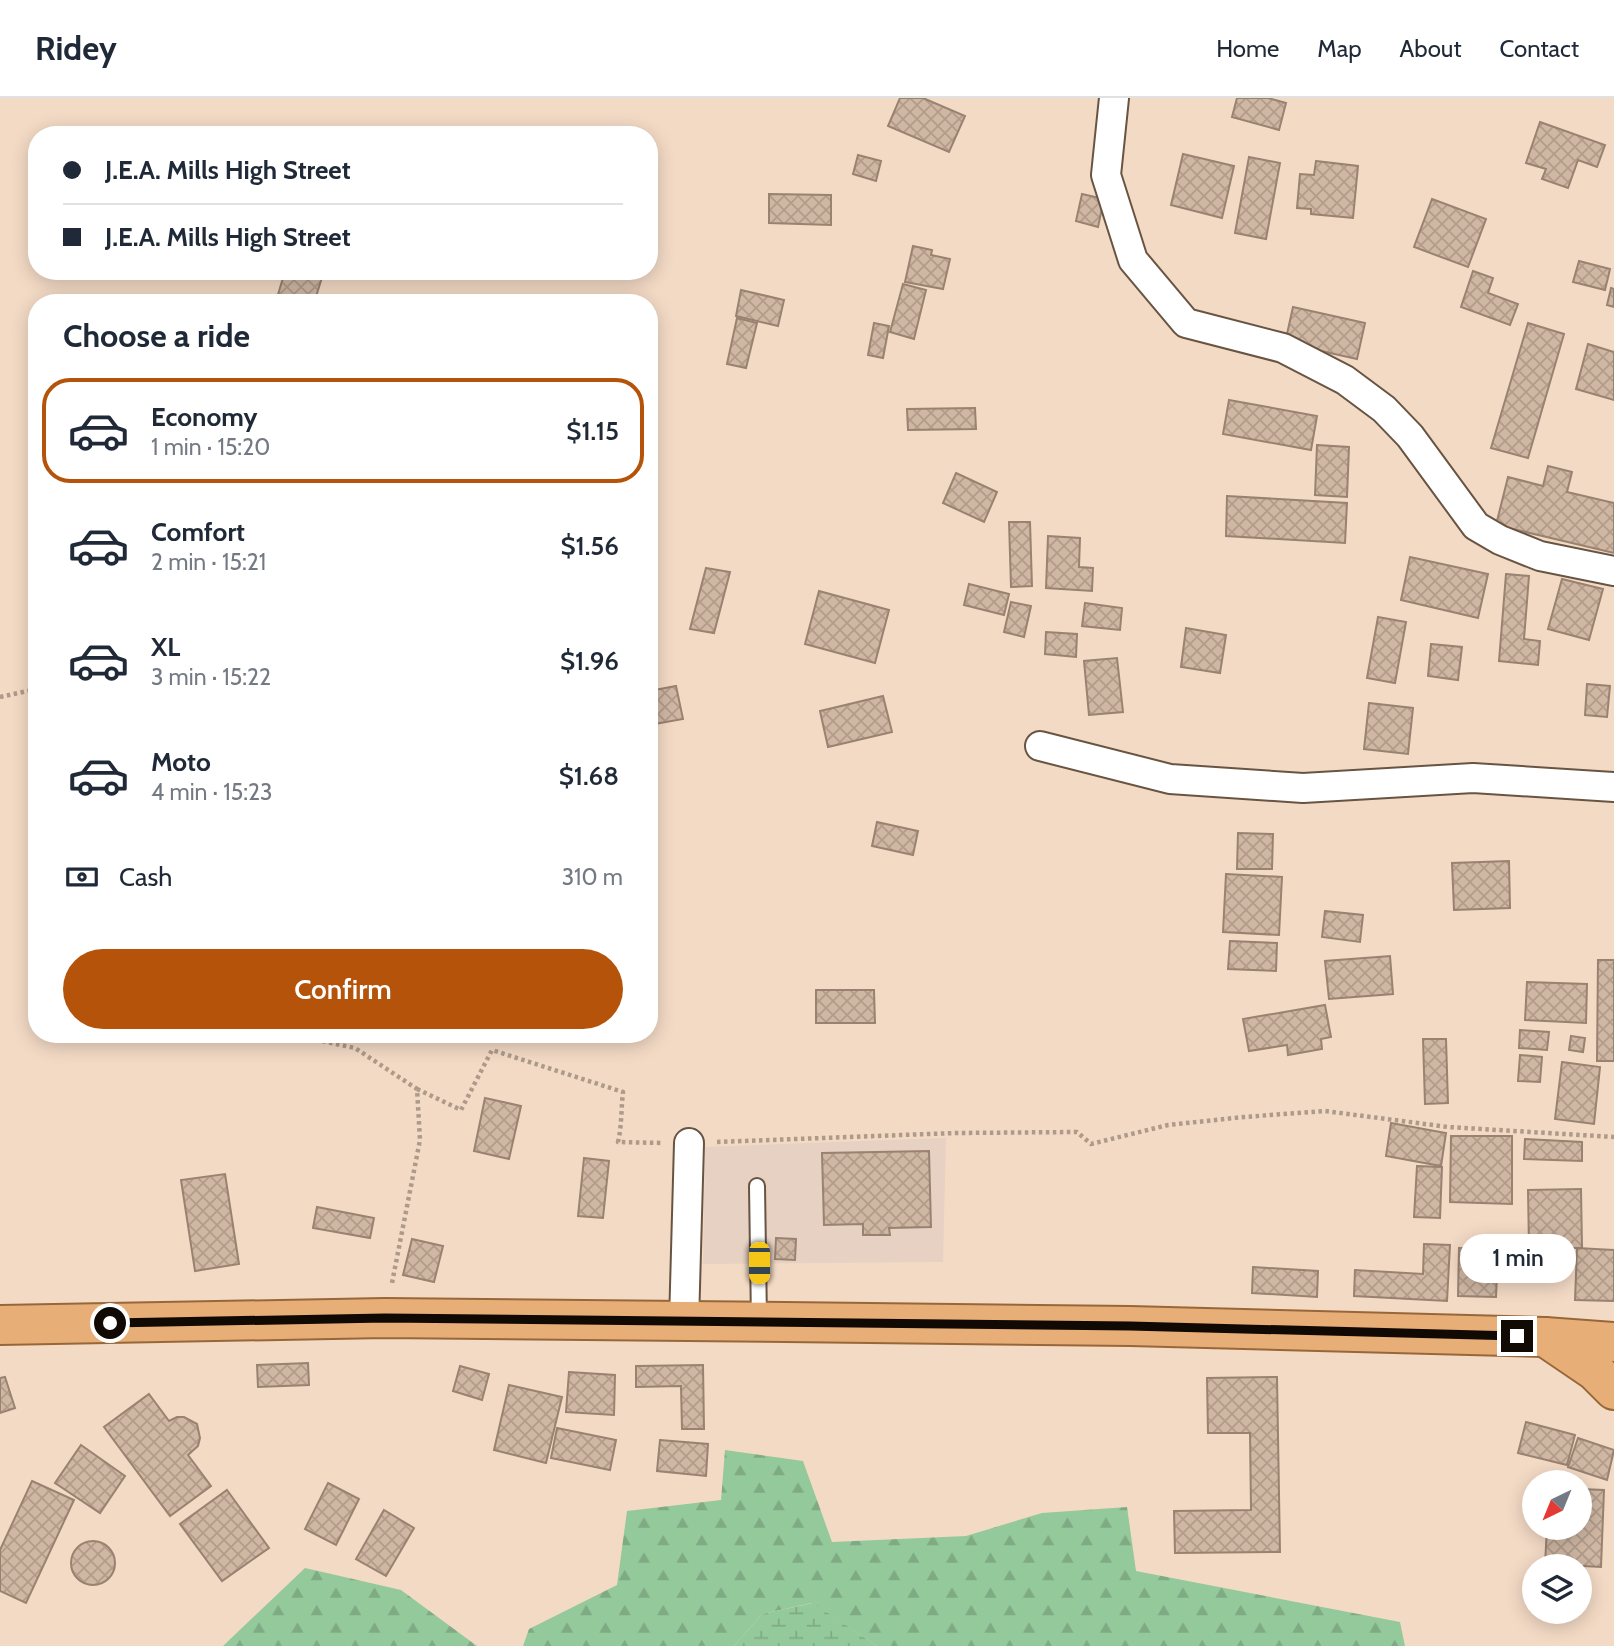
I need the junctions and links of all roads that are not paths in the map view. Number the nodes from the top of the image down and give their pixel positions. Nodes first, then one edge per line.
1 (1114, 98) edge
2 (1614, 571) edge
3 (1040, 746) dead end
4 (1614, 787) edge
5 (689, 1143) road end
6 (757, 1186) dead end
7 (759, 1322) junction
8 (684, 1323) junction
9 (0, 1325) edge
10 (1545, 1337) junction
11 (1613, 1341) edge
12 (1614, 1390) edge

1 - 2 street
3 - 4 street
5 - 8 street
6 - 7 lane
7 - 8 highway
7 - 10 highway
8 - 9 highway
10 - 11 highway
10 - 12 highway

